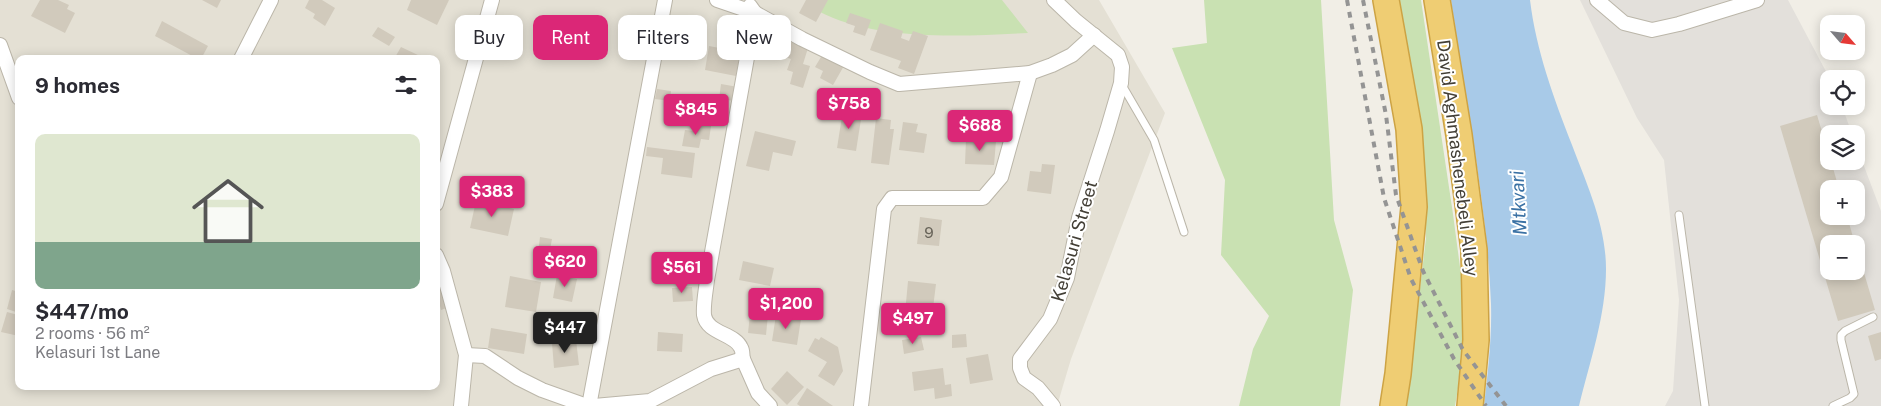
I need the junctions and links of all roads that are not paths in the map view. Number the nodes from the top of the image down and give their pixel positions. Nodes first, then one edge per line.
1 (271, 0) edge
2 (492, 0) edge
3 (665, 0) edge
4 (717, 0) edge
5 (745, 0) edge
6 (1054, 0) edge
7 (1386, 0) edge
8 (1437, 0) edge
9 (1597, 0) edge
10 (1757, 0) edge
11 (755, 12) junction
12 (1094, 34) junction
13 (0, 44) edge
14 (243, 55) edge
15 (1030, 73) junction
16 (1120, 82) junction
17 (15, 87) edge
18 (440, 189) edge
19 (1679, 215) dead end
20 (1184, 232) dead end
21 (440, 271) edge
22 (1873, 316) dead end
23 (466, 355) junction
24 (742, 359) junction
25 (461, 406) edge
26 (588, 406) edge
27 (594, 406) edge
28 (770, 406) edge
29 (861, 406) edge
30 (1053, 406) edge
31 (1393, 406) edge
32 (1470, 406) edge
33 (1705, 406) edge
34 (1833, 406) edge

1 - 14 street
2 - 18 street
3 - 26 street
4 - 11 street
5 - 11 street
6 - 12 street
7 - 31 highway
8 - 32 highway, David Aghmashenebeli Alley
9 - 10 street
11 - 15 street
11 - 24 street
12 - 15 street
12 - 16 street, Kelasuri Street
13 - 17 street
15 - 29 street
16 - 20 lane
16 - 30 street, Kelasuri Street
19 - 33 lane
21 - 23 street
22 - 34 lane
23 - 25 street
23 - 26 street
24 - 27 street
24 - 28 street

